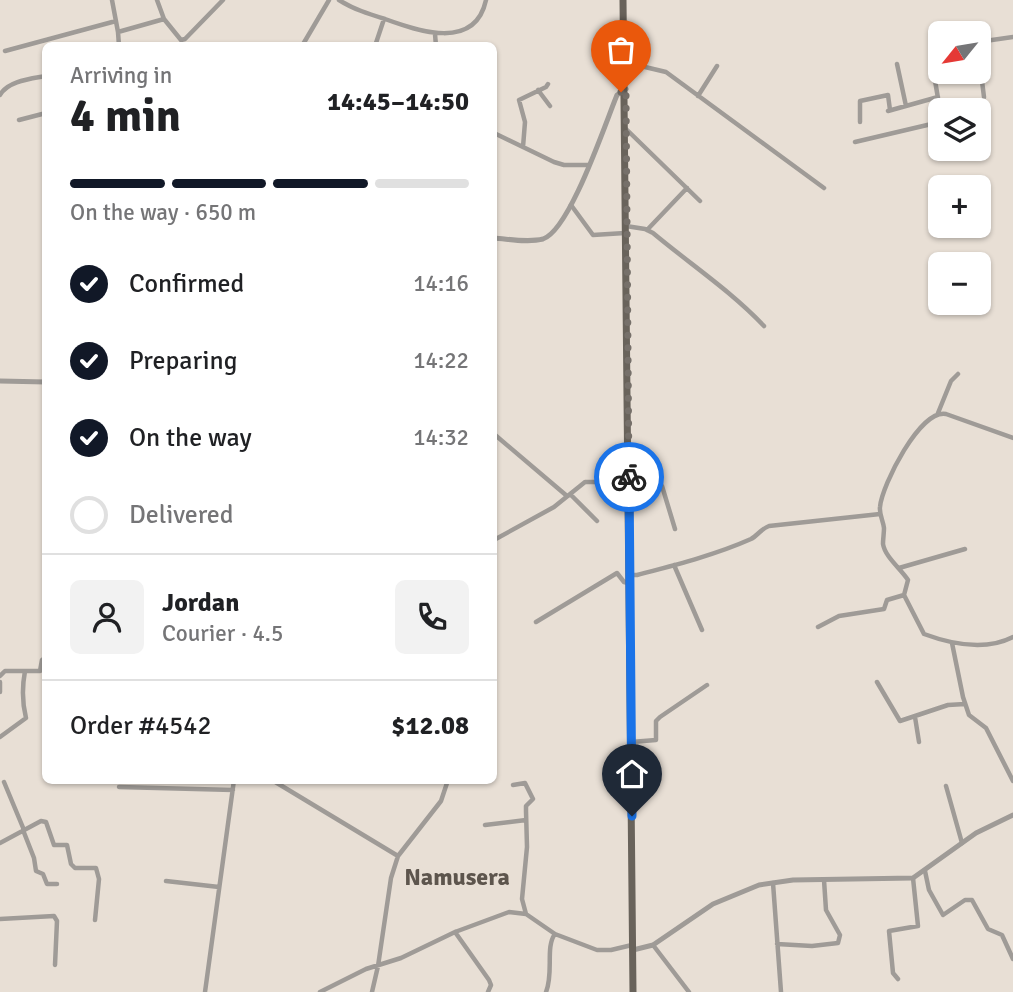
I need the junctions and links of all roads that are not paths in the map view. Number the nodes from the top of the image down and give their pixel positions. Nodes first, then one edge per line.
1 (112, 0) edge
2 (157, 0) edge
3 (223, 0) edge
4 (330, 0) edge
5 (339, 0) edge
6 (486, 0) edge
7 (623, 0) edge
8 (164, 19) junction
9 (384, 19) junction
10 (116, 21) junction
11 (118, 32) junction
12 (435, 34) junction
13 (1013, 37) edge
14 (991, 40) edge
15 (119, 42) edge
16 (304, 42) edge
17 (376, 42) edge
18 (436, 42) edge
19 (5, 51) dead end
20 (624, 62) junction
21 (897, 64) dead end
22 (717, 66) dead end
23 (42, 77) edge
24 (548, 84) dead end
25 (936, 84) edge
26 (982, 84) edge
27 (626, 89) junction
28 (538, 90) junction
29 (0, 95) edge
30 (698, 96) junction
31 (938, 97) joint
32 (984, 97) dead end
33 (550, 106) dead end
34 (906, 106) junction
35 (42, 114) edge
36 (19, 120) dead end
37 (860, 122) dead end
38 (928, 125) edge
39 (624, 127) junction
40 (497, 134) edge
41 (855, 142) dead end
42 (523, 146) junction
43 (589, 165) junction
44 (687, 188) junction
45 (824, 188) dead end
46 (700, 201) dead end
47 (571, 205) junction
48 (626, 230) junction
49 (647, 230) junction
50 (497, 238) edge
51 (764, 326) dead end
52 (958, 374) dead end
53 (0, 381) edge
54 (42, 382) edge
55 (938, 413) junction
56 (497, 436) edge
57 (1013, 438) edge
58 (629, 484) junction
59 (568, 495) junction
60 (880, 514) junction
61 (597, 521) dead end
62 (675, 529) dead end
63 (497, 538) edge
64 (965, 549) dead end
65 (674, 565) junction
66 (899, 568) junction
67 (629, 579) junction
68 (904, 595) junction
69 (536, 622) dead end
70 (818, 626) dead end
71 (702, 630) dead end
72 (1013, 637) edge
73 (952, 643) junction
74 (42, 660) edge
75 (25, 671) junction
76 (0, 676) edge
77 (0, 682) edge
78 (877, 682) dead end
79 (707, 685) dead end
80 (0, 692) edge
81 (965, 704) junction
82 (915, 717) junction
83 (0, 737) edge
84 (631, 742) junction
85 (919, 742) dead end
86 (1013, 781) edge
87 (4, 782) dead end
88 (234, 784) edge
89 (279, 784) edge
90 (447, 784) edge
91 (513, 785) dead end
92 (946, 786) dead end
93 (119, 787) dead end
94 (130, 787) joint
95 (233, 790) junction
96 (1013, 815) edge
97 (526, 820) junction
98 (485, 825) dead end
99 (23, 830) junction
100 (0, 843) edge
101 (963, 844) junction
102 (398, 856) junction
103 (925, 871) junction
104 (913, 878) junction
105 (824, 880) junction
106 (166, 881) dead end
107 (773, 883) junction
108 (57, 884) dead end
109 (219, 887) junction
110 (526, 914) junction
111 (0, 919) edge
112 (95, 920) dead end
113 (456, 932) junction
114 (555, 934) junction
115 (777, 944) junction
116 (653, 946) junction
117 (633, 947) junction
118 (1013, 959) edge
119 (55, 965) dead end
120 (378, 966) junction
121 (898, 979) dead end
122 (632, 991) edge
123 (205, 992) edge
124 (320, 992) edge
125 (372, 992) edge
126 (488, 992) edge
127 (547, 992) edge
128 (689, 992) edge
129 (782, 992) edge

1 - 10 street
2 - 8 street
3 - 8 street
4 - 16 street
5 - 9 street
6 - 12 street
7 - 20 main road
8 - 11 street
9 - 12 street
9 - 17 street
10 - 11 street
10 - 19 street
11 - 15 street
12 - 18 street
13 - 14 street
20 - 27 main road
20 - 30 street
21 - 34 street
22 - 30 street
23 - 29 street
24 - 28 street
25 - 31 street
26 - 32 street
27 - 39 main road
27 - 43 street
28 - 33 street
28 - 42 street
30 - 45 street
31 - 34 street
34 - 37 street
35 - 36 street
38 - 41 street
39 - 44 street
39 - 48 main road
40 - 42 street
42 - 43 street
43 - 47 street
44 - 46 street
44 - 49 street
47 - 48 street
47 - 50 street
48 - 49 street
48 - 58 main road
49 - 51 street
52 - 55 street
53 - 54 street
55 - 57 street
55 - 60 street
56 - 59 street
58 - 59 street
58 - 62 street
58 - 67 main road
59 - 61 street
59 - 63 street
60 - 65 street
60 - 66 street
64 - 66 street
65 - 67 street
65 - 71 street
66 - 68 street
67 - 69 street
67 - 84 main road
68 - 70 street
68 - 73 street
72 - 73 street
73 - 81 street
74 - 75 street
75 - 76 street
75 - 83 street
77 - 80 street
78 - 82 street
79 - 84 street
81 - 82 street
81 - 86 street
82 - 85 street
84 - 117 main road
87 - 99 street
88 - 95 street
89 - 102 street
90 - 102 street
91 - 97 street
92 - 101 street
93 - 94 street
94 - 95 street
95 - 109 street
96 - 101 street
97 - 98 street
97 - 110 street
99 - 100 street
99 - 108 street
99 - 112 street
101 - 103 street
102 - 120 street
103 - 104 street
103 - 118 street
104 - 105 street
104 - 121 street
105 - 107 street
105 - 115 street
106 - 109 street
107 - 115 street
107 - 116 street
109 - 123 street
110 - 113 street
110 - 114 street
111 - 119 street
113 - 120 street
113 - 126 street
114 - 117 street
114 - 127 street
115 - 129 street
116 - 117 street
116 - 128 street
117 - 122 main road
120 - 124 street
120 - 125 street

